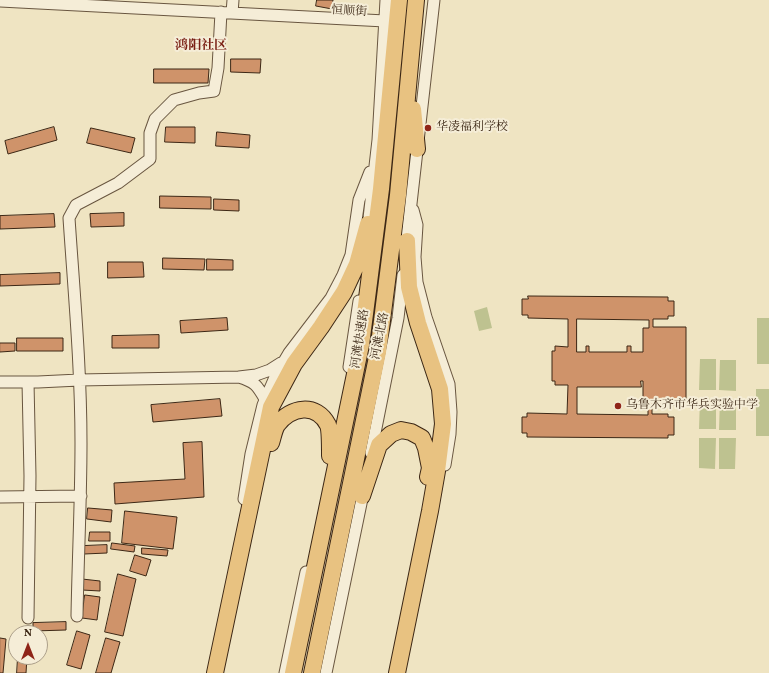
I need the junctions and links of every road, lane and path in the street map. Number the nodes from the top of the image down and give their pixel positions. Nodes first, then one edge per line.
1 (232, 0) edge
2 (386, 0) edge
3 (399, 0) edge
4 (416, 0) edge
5 (434, 0) edge
6 (0, 1) edge
7 (0, 8) edge
8 (225, 14) junction
9 (384, 24) junction
10 (394, 51) junction
11 (409, 75) junction
12 (378, 140) junction
13 (417, 149) junction
14 (376, 159) junction
15 (411, 202) junction
16 (369, 220) junction
17 (407, 241) junction
18 (284, 362) junction
19 (239, 377) junction
20 (79, 380) junction
21 (0, 382) edge
22 (28, 382) junction
23 (265, 399) junction
24 (330, 456) junction
25 (262, 470) junction
26 (30, 496) junction
27 (81, 496) junction
28 (362, 496) junction
29 (0, 497) edge
30 (427, 508) junction
31 (77, 616) dead end
32 (28, 618) dead end
33 (208, 673) edge
34 (215, 673) edge
35 (221, 673) edge
36 (285, 673) edge
37 (294, 673) edge
38 (312, 673) edge
39 (326, 673) edge
40 (390, 673) edge
41 (397, 673) edge
42 (403, 673) edge

1 - 8 street
2 - 9 street
3 - 10 highway, 河滩快速路
4 - 11 highway, 河滩快速路
5 - 13 street, 河滩北路
6 - 8 street, 恒顺街
7 - 8 street, 恒顺街
8 - 9 street, 恒顺街
8 - 20 street
9 - 12 street
10 - 12 highway
10 - 37 highway, 河滩快速路
11 - 13 highway
11 - 38 highway, 河滩快速路
12 - 14 street
13 - 15 street, 河滩北路
14 - 16 street
14 - 18 street
15 - 17 street, 河滩北路
15 - 42 street
16 - 24 street
16 - 25 highway
17 - 28 street, 河滩北路
17 - 30 highway
18 - 19 street
18 - 23 street
19 - 20 street
19 - 23 street
20 - 22 street
20 - 27 street
21 - 22 street
22 - 26 street
23 - 33 street
24 - 25 highway
24 - 36 street
25 - 34 highway
25 - 35 highway
26 - 27 street
26 - 29 street
26 - 32 street
27 - 31 street
28 - 30 highway
28 - 39 street, 河滩北路
30 - 40 highway
30 - 41 highway

